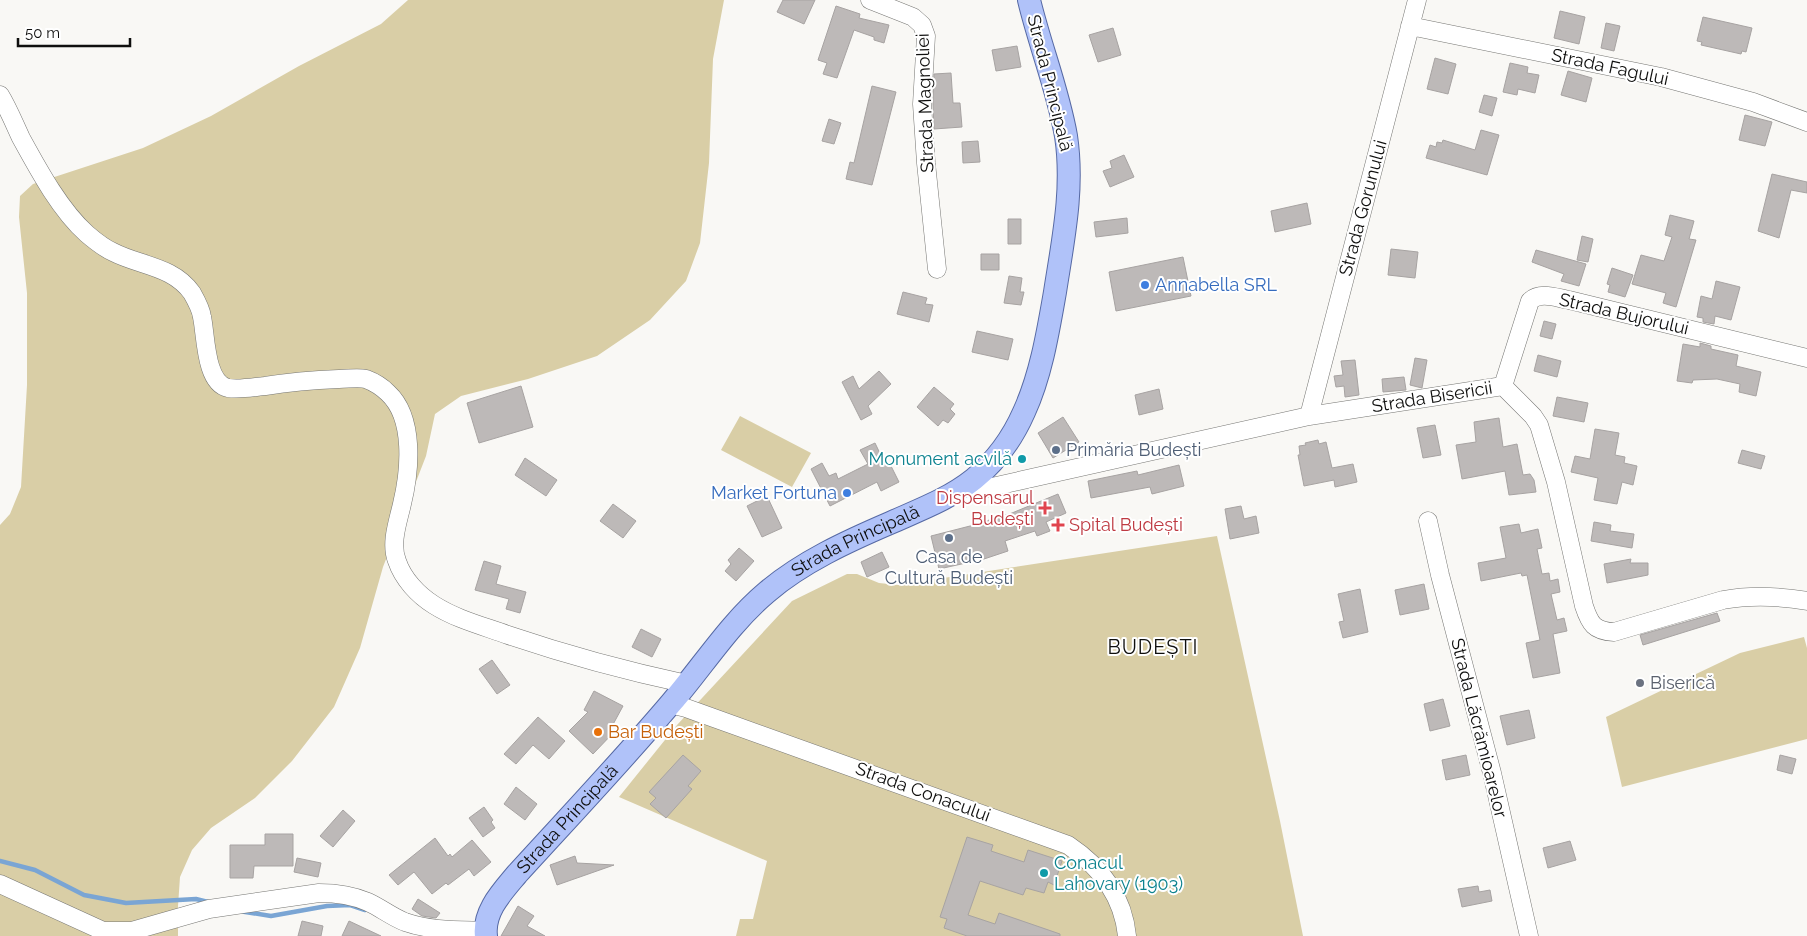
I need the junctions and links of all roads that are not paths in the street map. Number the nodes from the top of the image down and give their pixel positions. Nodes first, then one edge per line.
1 (870, 0) edge
2 (1030, 0) edge
3 (1417, 0) edge
4 (1410, 26) junction
5 (0, 95) edge
6 (1807, 122) edge
7 (937, 269) dead end
8 (1807, 358) edge
9 (1503, 386) junction
10 (1308, 416) junction
11 (948, 497) junction
12 (1428, 521) dead end
13 (1807, 601) edge
14 (687, 684) junction
15 (670, 704) junction
16 (0, 884) edge
17 (486, 933) edge
18 (1127, 936) edge
19 (1529, 936) edge

1 - 7 street, Strada Magnoliei
2 - 11 main road, Strada Principală
3 - 4 street, Strada Gorunului
4 - 6 street, Strada Fagului
4 - 10 street, Strada Gorunului
5 - 14 street
8 - 9 street, Strada Bujorului
9 - 10 street, Strada Bisericii
9 - 13 street, Strada Bisericii
10 - 11 street, Strada Bisericii
11 - 14 main road, Strada Principală
12 - 19 street, Strada Lăcrămioarelor
14 - 15 main road, Strada Principală
15 - 17 main road, Strada Principală
15 - 18 street, Strada Conacului
16 - 17 street

